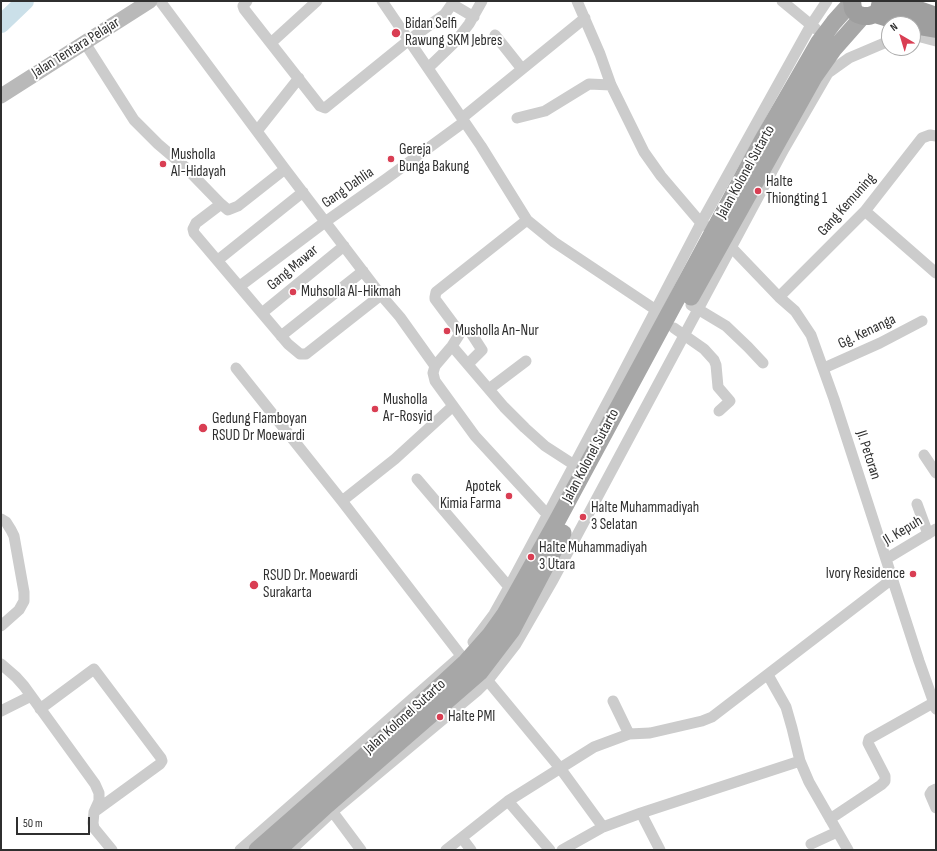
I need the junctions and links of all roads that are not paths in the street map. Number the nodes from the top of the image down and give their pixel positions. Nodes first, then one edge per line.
1 (150, 1) edge
2 (160, 1) edge
3 (248, 1) edge
4 (317, 1) edge
5 (382, 1) edge
6 (482, 1) edge
7 (577, 1) edge
8 (782, 1) edge
9 (827, 1) edge
10 (453, 3) edge
11 (870, 8) edge
12 (889, 16) edge
13 (936, 16) edge
14 (474, 18) junction
15 (585, 18) junction
16 (921, 27) edge
17 (936, 29) edge
18 (817, 30) junction
19 (495, 35) dead end
20 (921, 37) edge
21 (409, 40) junction
22 (936, 41) edge
23 (272, 42) junction
24 (84, 43) junction
25 (881, 44) edge
26 (428, 68) junction
27 (522, 69) junction
28 (299, 78) junction
29 (611, 86) junction
30 (1, 96) edge
31 (800, 113) junction
32 (517, 118) dead end
33 (463, 120) junction
34 (257, 131) junction
35 (936, 136) edge
36 (285, 169) junction
37 (303, 192) junction
38 (221, 204) junction
39 (865, 211) junction
40 (527, 220) junction
41 (325, 222) junction
42 (717, 236) junction
43 (344, 246) junction
44 (218, 260) junction
45 (934, 268) edge
46 (363, 271) junction
47 (240, 286) junction
48 (381, 295) junction
49 (779, 297) junction
50 (693, 306) junction
51 (262, 313) junction
52 (922, 321) dead end
53 (670, 323) junction
54 (471, 333) dead end
55 (281, 336) junction
56 (452, 346) junction
57 (526, 362) dead end
58 (763, 363) dead end
59 (468, 364) junction
60 (435, 366) junction
61 (236, 368) dead end
62 (824, 368) junction
63 (489, 389) junction
64 (453, 406) junction
65 (719, 411) dead end
66 (924, 455) dead end
67 (579, 468) junction
68 (936, 473) edge
69 (417, 479) dead end
70 (342, 501) junction
71 (917, 504) dead end
72 (552, 518) junction
73 (1, 519) edge
74 (932, 531) edge
75 (886, 559) junction
76 (892, 579) junction
77 (514, 589) junction
78 (2, 624) edge
79 (463, 659) junction
80 (1, 664) edge
81 (768, 675) junction
82 (484, 676) junction
83 (31, 696) junction
84 (613, 701) dead end
85 (935, 706) edge
86 (40, 709) junction
87 (1, 711) edge
88 (629, 734) junction
89 (800, 761) junction
90 (560, 768) junction
91 (936, 788) edge
92 (508, 801) junction
93 (320, 802) junction
94 (936, 808) edge
95 (94, 812) junction
96 (641, 813) junction
97 (830, 819) junction
98 (603, 827) junction
99 (837, 832) junction
100 (462, 838) junction
101 (811, 844) dead end
102 (247, 849) edge
103 (112, 850) edge
104 (278, 850) edge
105 (291, 850) edge
106 (361, 850) edge
107 (446, 850) edge
108 (471, 850) edge
109 (550, 850) edge
110 (562, 850) edge
111 (660, 850) edge
112 (848, 850) edge

1 - 24 main road, Jalan Tentara Pelajar
2 - 34 street
3 - 23 street
4 - 23 street
5 - 21 street
6 - 14 street
7 - 15 street, Jl. Petoran
8 - 18 street
9 - 18 street
10 - 14 street
10 - 21 street
11 - 12 highway
11 - 13 highway
11 - 18 main road, Jalan Kolonel Sutarto
11 - 31 main road, Jalan Kolonel Sutarto
14 - 26 street
15 - 27 street, Gang Dahlia
15 - 29 street, Jl. Petoran
16 - 17 highway
18 - 42 main road, Jalan Kolonel Sutarto
19 - 27 street
20 - 22 street
21 - 26 street
21 - 28 street
23 - 28 street
24 - 30 main road, Jalan Tentara Pelajar
24 - 38 street
25 - 31 street
26 - 33 street
27 - 33 street, Gang Dahlia
28 - 34 street
29 - 32 street
29 - 42 street, Jl. Petoran
31 - 42 main road, Jalan Kolonel Sutarto
33 - 40 street
33 - 41 street, Gang Dahlia
34 - 36 street
35 - 39 street, Gang Kemuning
36 - 37 street
36 - 38 street
37 - 41 street
37 - 44 street
38 - 44 street
39 - 45 street
39 - 49 street, Gang Kemuning
40 - 53 street
40 - 56 street
41 - 43 street
41 - 47 street, Gang Dahlia
42 - 49 street, Jl. Petoran
42 - 50 main road, Jalan Kolonel Sutarto
42 - 53 main road, Jalan Kolonel Sutarto
43 - 46 street
43 - 51 street, Gang Mawar
44 - 47 street
46 - 48 street
46 - 55 street
47 - 51 street
48 - 55 street
48 - 60 street
49 - 62 street, Jl. Petoran
50 - 53 main road, Jalan Kolonel Sutarto
50 - 58 street
51 - 55 street
52 - 62 street, Gg. Kenanga
53 - 65 street
53 - 67 main road, Jalan Kolonel Sutarto
53 - 82 main road, Jalan Kolonel Sutarto
54 - 59 street
56 - 59 street
56 - 60 street
57 - 63 street
59 - 63 street
60 - 64 street
61 - 70 street
62 - 75 street, Jl. Petoran
63 - 67 street
64 - 70 street
64 - 72 street
66 - 68 street
67 - 72 main road, Jalan Kolonel Sutarto
69 - 77 street
70 - 79 street
71 - 74 street
72 - 77 main road, Jalan Kolonel Sutarto
73 - 78 street
74 - 75 street, Jl. Kepuh
75 - 76 street, Jl. Petoran
76 - 81 street
76 - 85 street, Jl. Petoran
77 - 79 main road, Jalan Kolonel Sutarto
79 - 93 main road, Jalan Kolonel Sutarto
80 - 83 street
81 - 88 street
81 - 89 street
82 - 90 street
82 - 93 main road, Jalan Kolonel Sutarto
83 - 86 street
83 - 87 street
84 - 88 street
85 - 97 street
86 - 95 street
86 - 95 street
88 - 90 street
89 - 96 street
89 - 97 street
90 - 92 street
90 - 98 street
91 - 94 street
92 - 100 street
92 - 109 street
93 - 102 main road, Jalan Kolonel Sutarto
93 - 104 main road, Jalan Kolonel Sutarto
93 - 105 street
93 - 106 street
95 - 103 street
96 - 98 street
96 - 111 street
97 - 99 street
98 - 110 street
99 - 101 street
99 - 112 street
100 - 107 street
100 - 108 street

